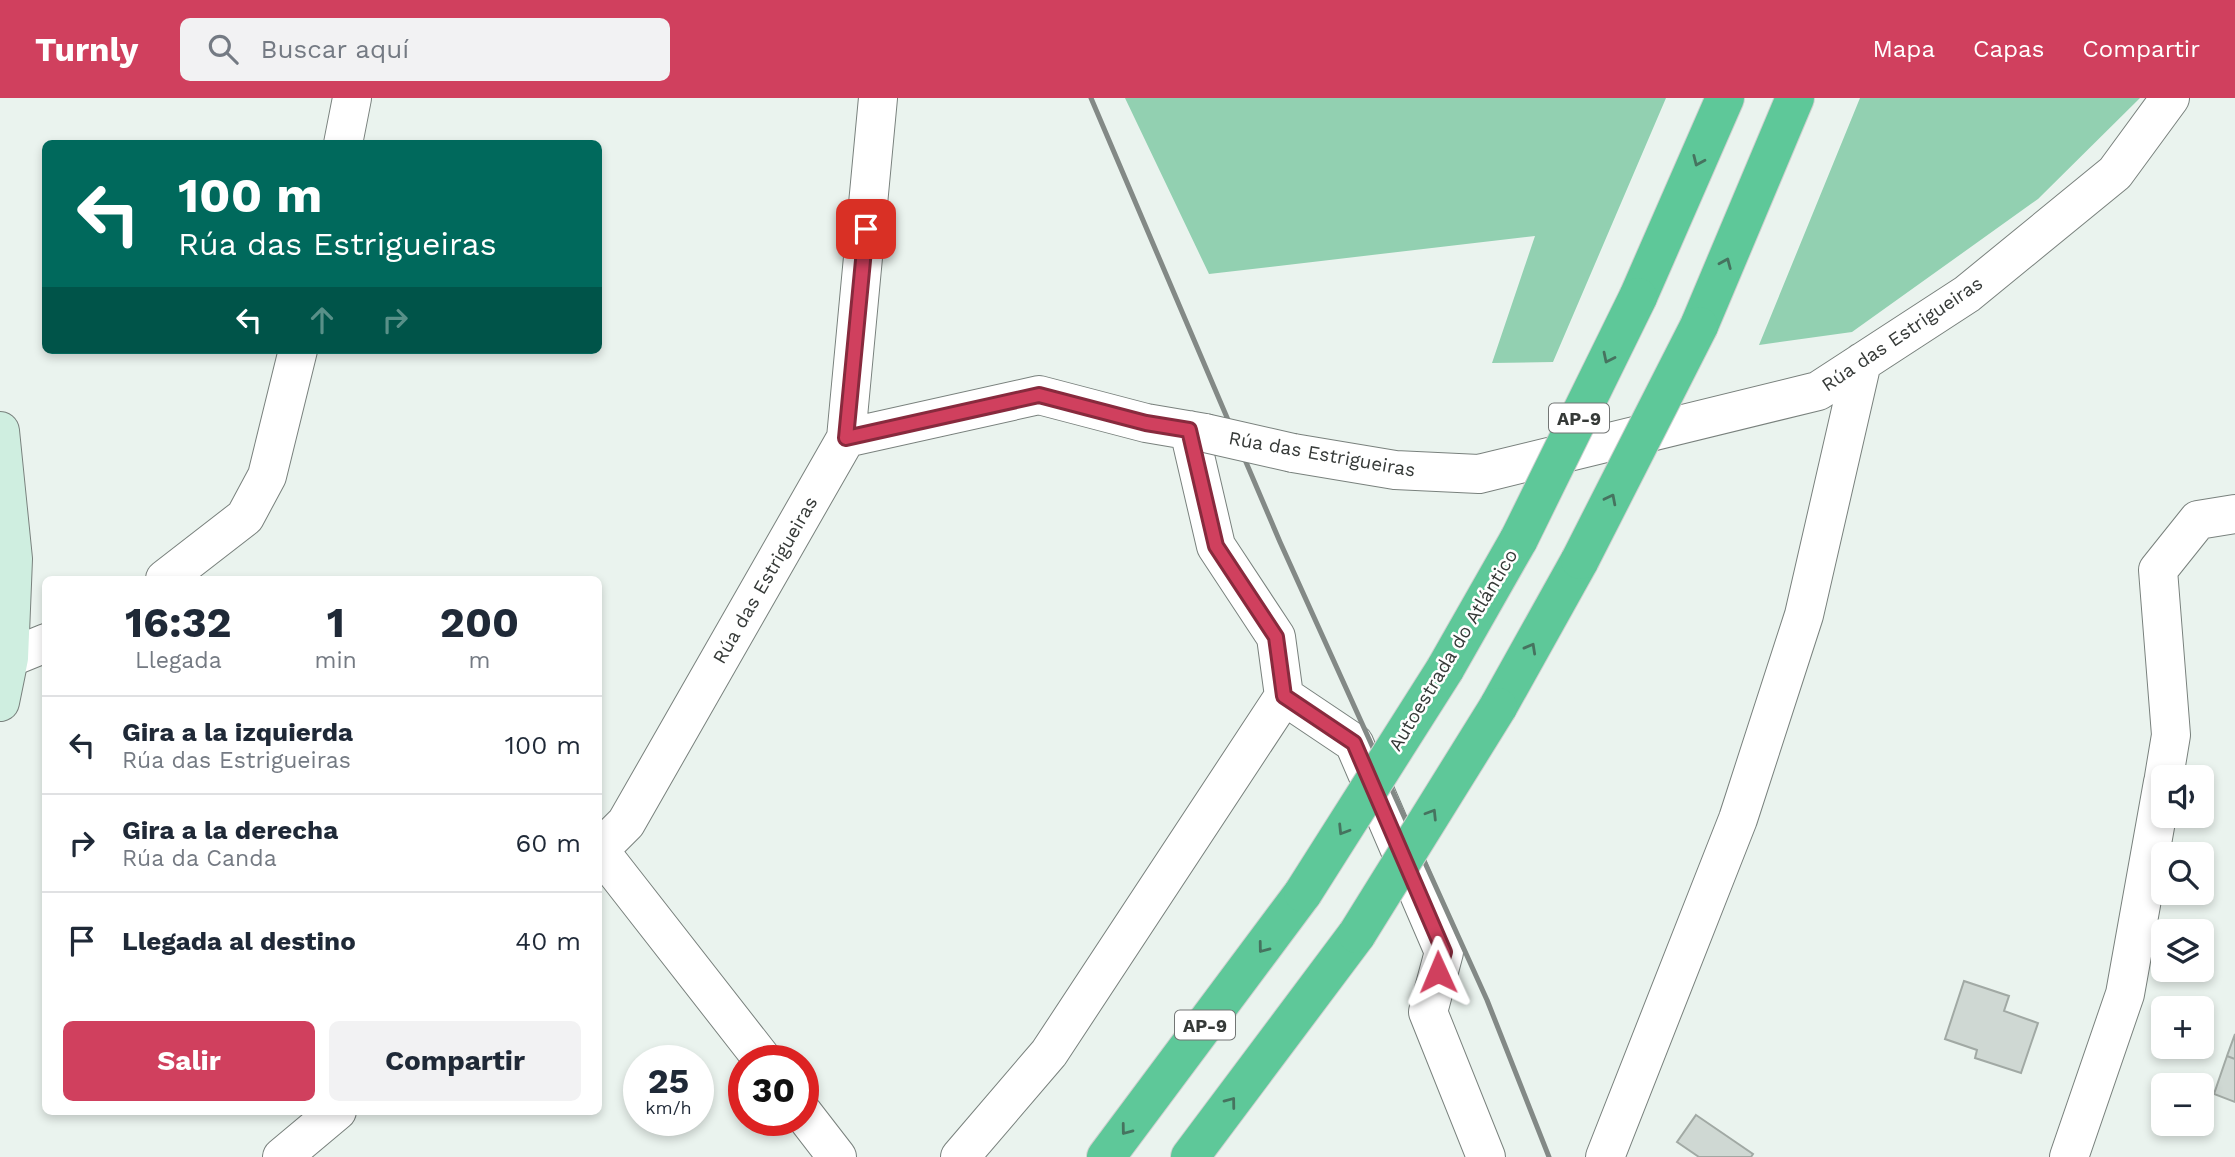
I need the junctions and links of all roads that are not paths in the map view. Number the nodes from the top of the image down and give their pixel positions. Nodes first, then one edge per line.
1 (352, 98) edge
2 (878, 98) edge
3 (1725, 98) edge
4 (1795, 98) edge
5 (2171, 98) edge
6 (344, 140) edge
7 (297, 354) edge
8 (1862, 362) junction
9 (0, 431) edge
10 (1197, 431) junction
11 (846, 438) junction
12 (2235, 514) edge
13 (170, 576) edge
14 (42, 645) edge
15 (9, 658) junction
16 (1284, 696) junction
17 (0, 702) edge
18 (2166, 765) edge
19 (2154, 828) edge
20 (602, 847) edge
21 (602, 854) edge
22 (750, 1045) edge
23 (332, 1115) edge
24 (819, 1134) edge
25 (282, 1157) edge
26 (837, 1157) edge
27 (960, 1157) edge
28 (1106, 1157) edge
29 (1190, 1157) edge
30 (1486, 1157) edge
31 (1605, 1157) edge
32 (2069, 1157) edge

1 - 6 street
2 - 11 street
3 -> 28 highway, Autoestrada do Atlántico / AP-9, bridge
29 -> 4 highway, bridge
5 - 8 street, Rúa das Estrigueiras
7 - 13 street
8 - 10 street, Rúa das Estrigueiras, bridge
8 - 31 street
9 - 15 street
10 - 11 street, Rúa das Estrigueiras
10 - 16 street
11 - 20 street, Rúa das Estrigueiras
12 - 18 street
14 - 15 street
15 - 17 street
16 - 27 street
16 - 30 street
19 - 32 street
21 - 22 street
23 - 25 street
24 - 26 street

